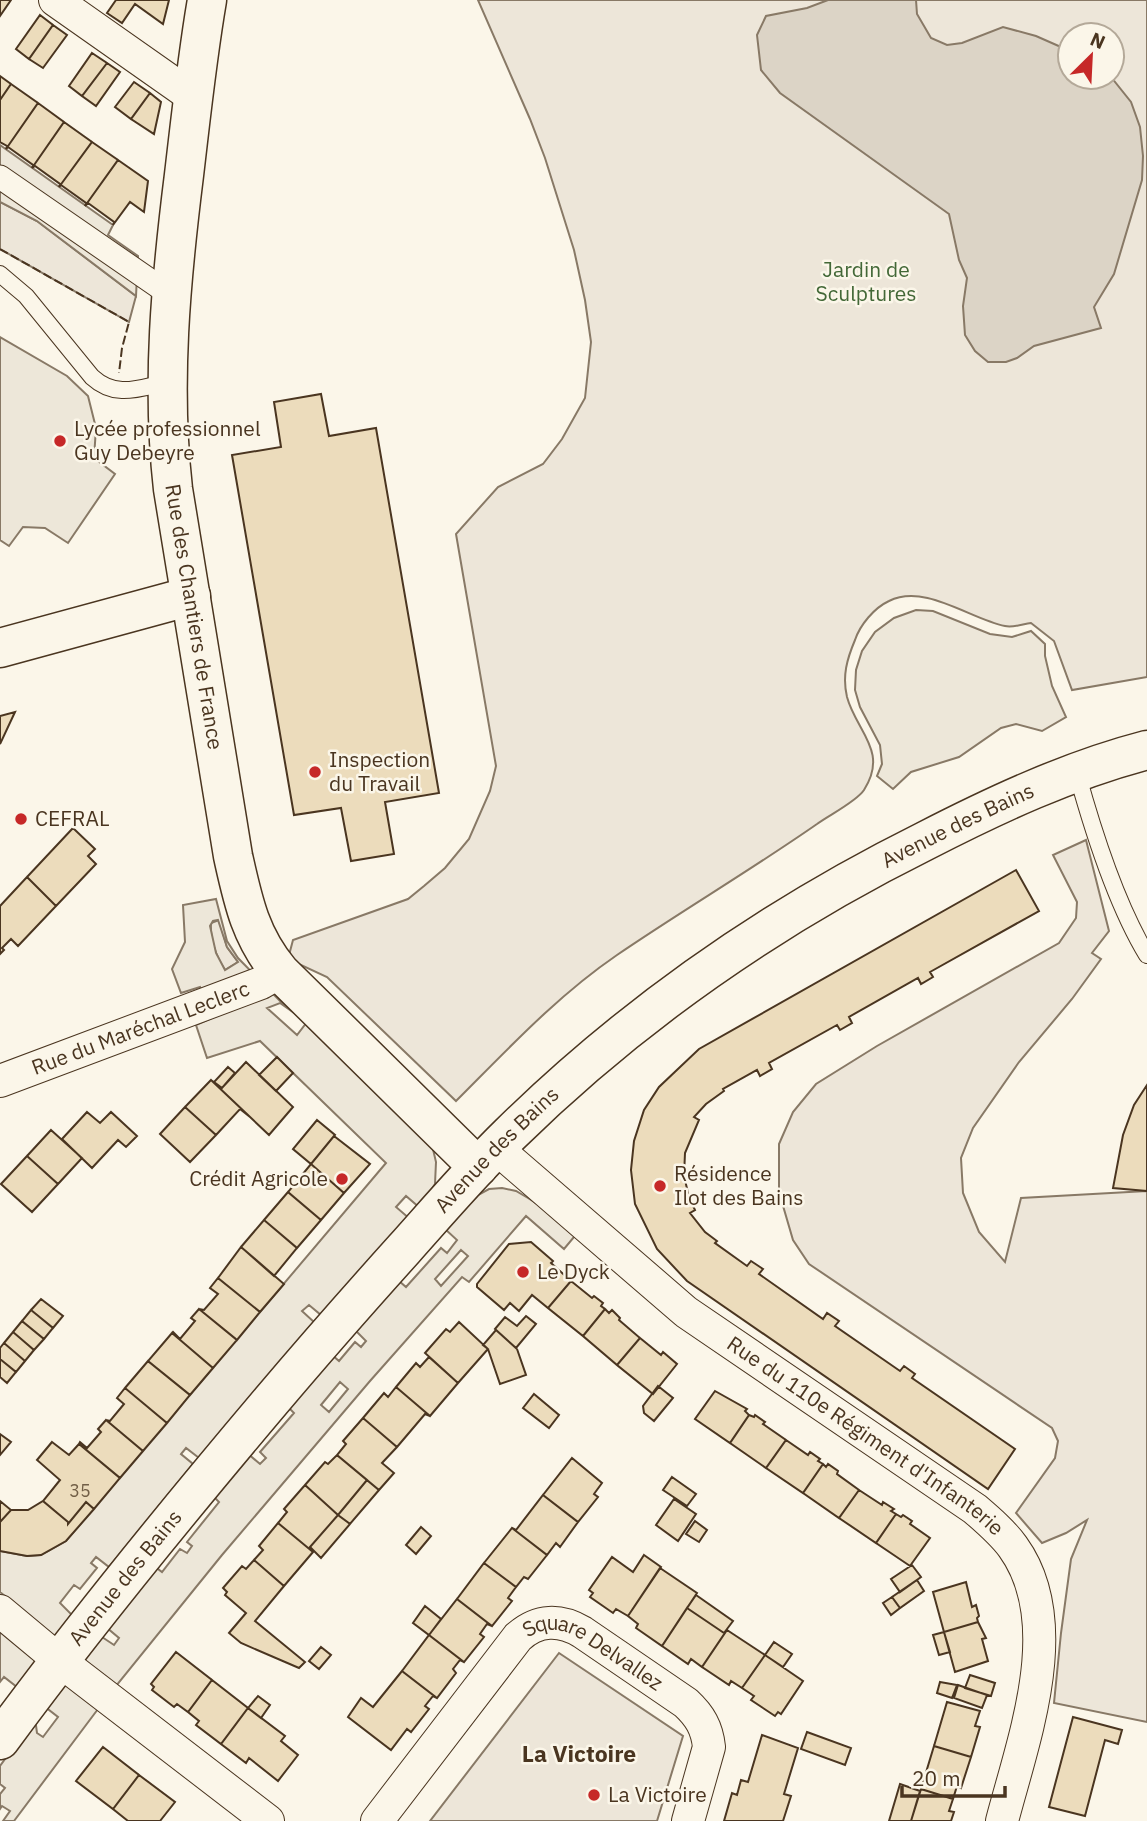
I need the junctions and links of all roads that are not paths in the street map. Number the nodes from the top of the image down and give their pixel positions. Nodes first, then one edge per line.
1 (55, 0) edge
2 (207, 0) edge
3 (193, 97) junction
4 (0, 177) edge
5 (0, 274) edge
6 (170, 295) junction
7 (168, 382) junction
8 (191, 596) junction
9 (0, 648) edge
10 (1147, 750) edge
11 (1077, 773) junction
12 (1147, 955) edge
13 (280, 972) junction
14 (0, 1081) edge
15 (487, 1158) junction
16 (0, 1611) edge
17 (60, 1661) junction
18 (0, 1740) edge
19 (268, 1821) edge
20 (377, 1821) edge
21 (688, 1821) edge
22 (1002, 1821) edge

1 - 3 street
2 - 3 street, Rue des Chantiers de France
3 - 6 street, Rue des Chantiers de France
4 - 6 street
5 - 7 lane
6 - 7 street, Rue des Chantiers de France
7 - 8 street, Rue des Chantiers de France
8 - 9 street
8 - 13 street, Rue des Chantiers de France
10 - 11 street, Avenue des Bains
11 - 12 lane
11 - 15 street, Avenue des Bains
13 - 14 street, Rue du Maréchal Leclerc
13 - 15 street, Rue du 110e Régiment d'Infanterie
15 - 17 street, Avenue des Bains
15 - 22 street, Rue du 110e Régiment d'Infanterie
16 - 17 street
17 - 18 street, Avenue des Bains
17 - 19 street
20 - 21 street, Square Delvallez

